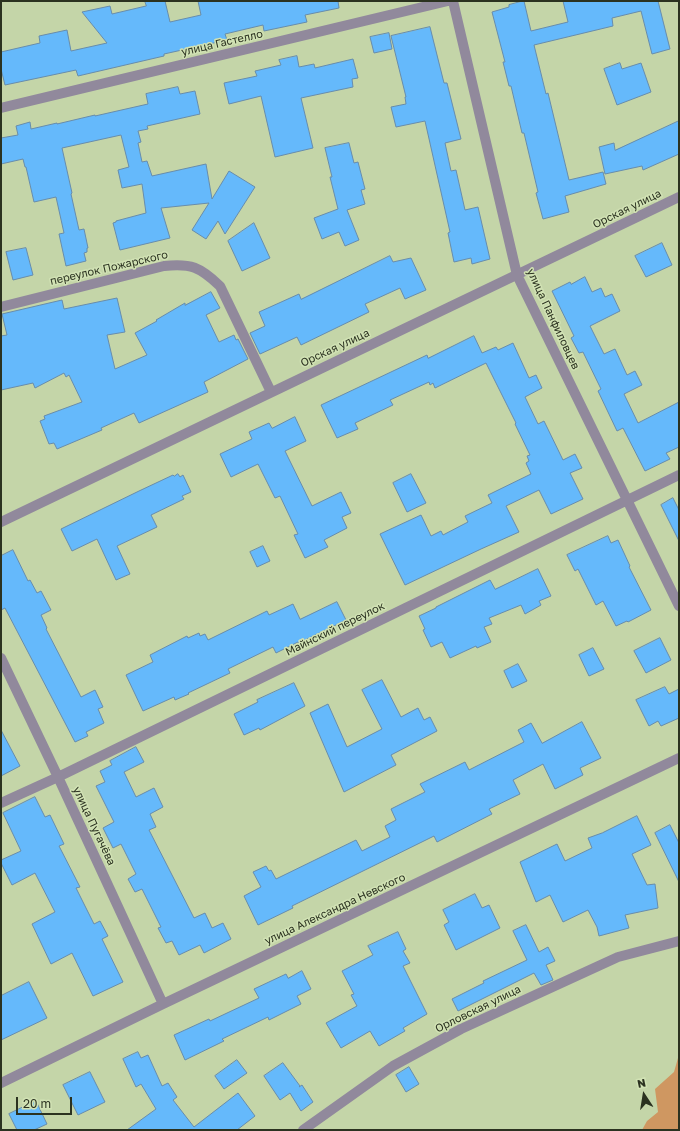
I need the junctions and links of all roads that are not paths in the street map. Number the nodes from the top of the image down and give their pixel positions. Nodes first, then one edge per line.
1 (448, 1) edge
2 (453, 1) edge
3 (1, 108) edge
4 (679, 197) edge
5 (517, 275) junction
6 (1, 307) edge
7 (271, 392) junction
8 (679, 476) edge
9 (627, 500) junction
10 (1, 522) edge
11 (679, 606) edge
12 (1, 658) edge
13 (679, 758) edge
14 (58, 777) junction
15 (1, 803) edge
16 (679, 941) edge
17 (163, 1004) junction
18 (1, 1083) edge
19 (303, 1130) edge

1 - 3 street, улица Гастелло
2 - 5 street, улица Панфиловцев
4 - 5 street, Орская улица
5 - 7 street, Орская улица
5 - 9 street, улица Панфиловцев
6 - 7 street, переулок Пожарского
7 - 10 street, Орская улица
8 - 9 street, Майнский переулок
9 - 11 street, улица Панфиловцев
9 - 14 street, Майнский переулок
12 - 14 street, улица Пугачёва
13 - 17 street, улица Александра Невского
14 - 15 street, Майнский переулок
14 - 17 street, улица Пугачёва
16 - 19 street, Орловская улица
17 - 18 street, улица Александра Невского

